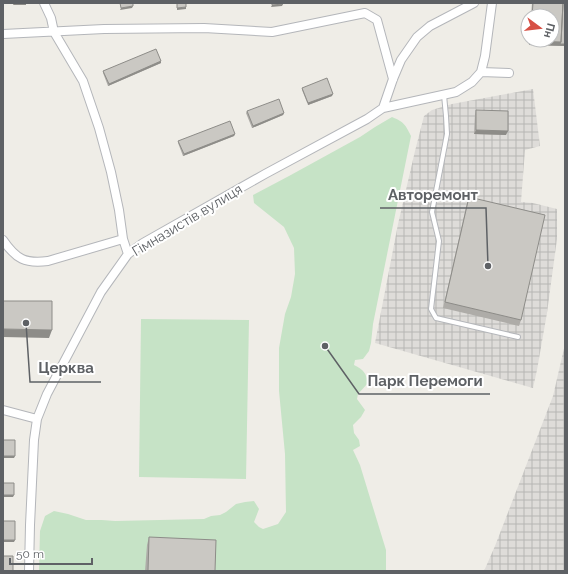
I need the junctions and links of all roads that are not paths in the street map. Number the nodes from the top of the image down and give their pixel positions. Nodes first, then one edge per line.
1 (44, 3) edge
2 (474, 3) edge
3 (492, 3) edge
4 (54, 32) junction
5 (3, 34) edge
6 (481, 72) junction
7 (508, 73) dead end
8 (393, 79) junction
9 (444, 94) junction
10 (383, 108) junction
11 (123, 239) junction
12 (3, 240) edge
13 (128, 254) junction
14 (518, 337) dead end
15 (3, 410) edge
16 (37, 419) junction
17 (29, 571) edge

1 - 4 street
2 - 8 street
3 - 6 street
4 - 5 street
4 - 8 street
4 - 11 street
6 - 7 street
6 - 9 street
8 - 10 street
9 - 10 street
9 - 14 lane
10 - 13 street, Гімназистів вулиця
11 - 12 street
11 - 13 street
13 - 16 street, Гімназистів вулиця
15 - 16 street
16 - 17 street, Гімназистів вулиця

